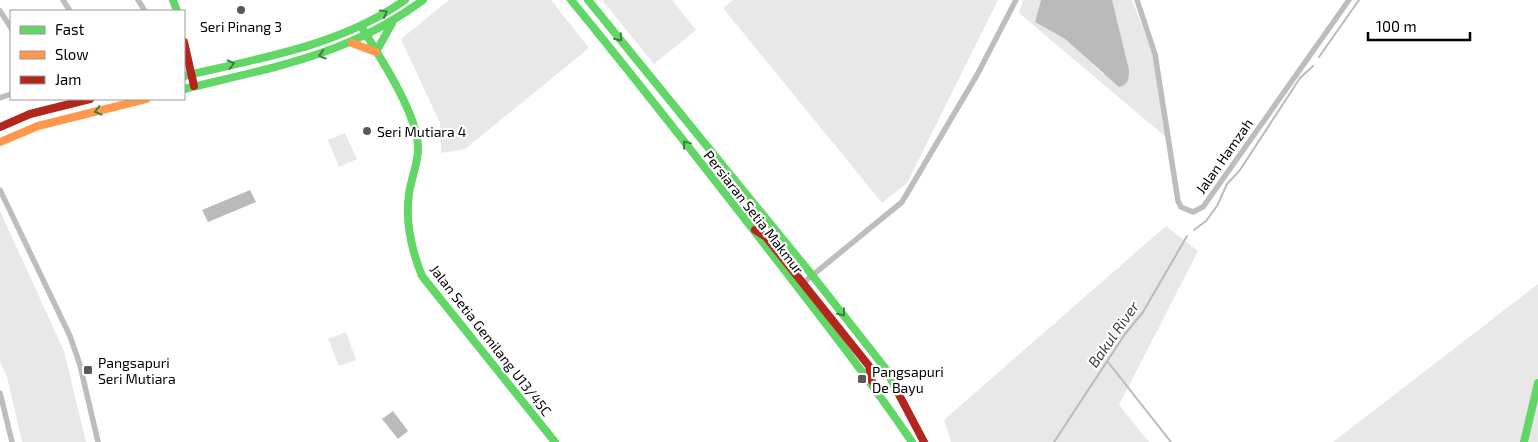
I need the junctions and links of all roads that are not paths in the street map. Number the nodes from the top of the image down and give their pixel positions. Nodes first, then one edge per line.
1 (404, 0) edge
2 (424, 0) edge
3 (571, 0) edge
4 (588, 0) edge
5 (1010, 0) edge
6 (1016, 0) edge
7 (1137, 0) edge
8 (1349, 0) edge
9 (0, 11) edge
10 (1010, 12) junction
11 (392, 22) junction
12 (10, 26) edge
13 (361, 26) junction
14 (367, 36) junction
15 (352, 43) junction
16 (185, 50) edge
17 (376, 52) junction
18 (188, 75) edge
19 (194, 86) junction
20 (185, 89) edge
21 (86, 100) edge
22 (142, 100) edge
23 (0, 127) edge
24 (0, 142) edge
25 (0, 190) edge
26 (751, 228) junction
27 (812, 275) junction
28 (803, 282) junction
29 (1538, 383) edge
30 (873, 385) junction
31 (0, 393) edge
32 (12, 442) edge
33 (98, 442) edge
34 (555, 442) edge
35 (912, 442) edge
36 (924, 442) edge
37 (1524, 442) edge

13 -> 1 street
2 - 11 street
26 -> 3 street, Persiaran Setia Makmur
4 -> 27 street, Persiaran Setia Makmur
5 - 10 street
6 - 10 street
7 - 8 street, Jalan Hamzah
9 - 12 street
10 - 27 street
11 - 14 street
11 - 17 street
13 - 14 street, Jalan Setia Gemilang U13/45C
18 -> 13 street
14 - 15 street
14 - 17 street, Jalan Setia Gemilang U13/45C
15 - 17 street
15 -> 19 street
16 - 18 street
17 - 34 street, Jalan Setia Gemilang U13/45C
18 - 19 street
19 - 20 street
21 - 23 street
22 -> 24 street
25 - 33 street
26 - 28 street
26 - 30 street, Persiaran Setia Makmur
27 - 28 street
27 -> 36 street, Persiaran Setia Makmur
28 - 30 street
29 - 37 street
30 - 35 street, Persiaran Setia Makmur
31 - 32 street

